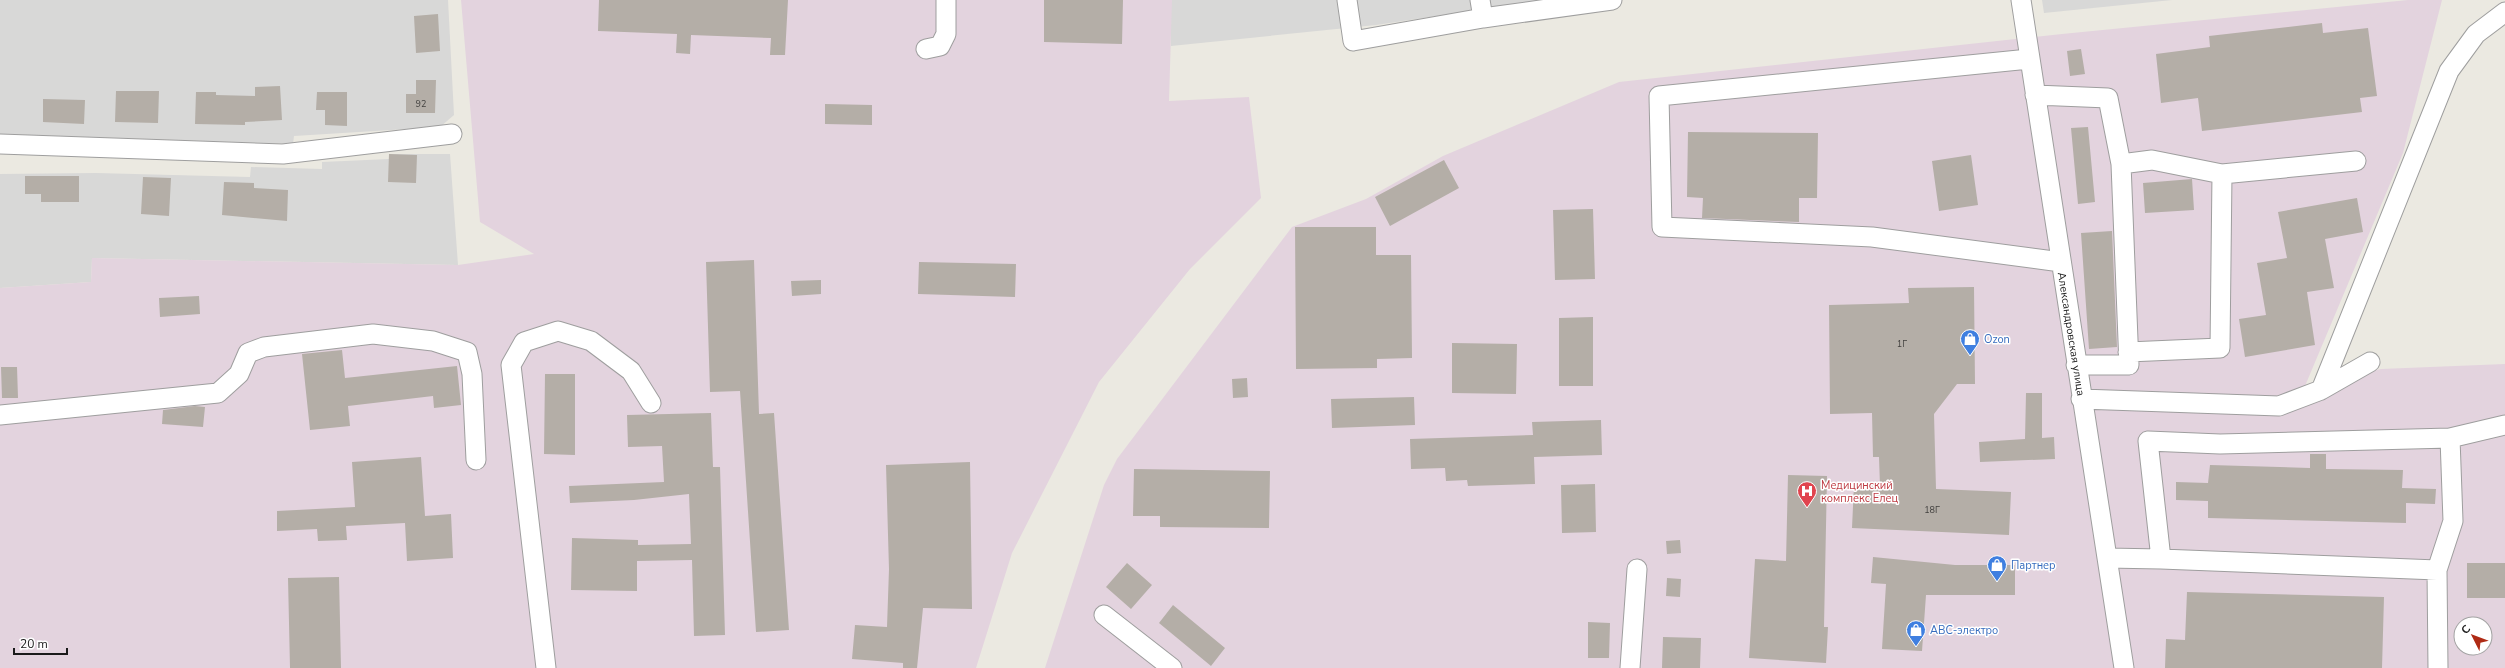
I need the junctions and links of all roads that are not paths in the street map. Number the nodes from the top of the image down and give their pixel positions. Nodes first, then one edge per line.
1 (946, 0) edge
2 (1347, 0) edge
3 (1612, 0) edge
4 (2021, 0) edge
5 (1481, 9) edge
6 (2505, 12) edge
7 (926, 49) dead end
8 (2029, 60) junction
9 (2035, 95) junction
10 (452, 134) dead end
11 (0, 144) edge
12 (2356, 161) dead end
13 (2121, 164) junction
14 (2222, 174) junction
15 (2061, 262) junction
16 (2128, 352) junction
17 (2370, 362) dead end
18 (2076, 365) junction
19 (2321, 390) junction
20 (2081, 399) junction
21 (651, 403) dead end
22 (0, 414) edge
23 (2505, 425) edge
24 (2450, 438) junction
25 (476, 460) dead end
26 (2107, 558) junction
27 (2161, 559) junction
28 (1637, 569) dead end
29 (2437, 570) junction
30 (1104, 615) dead end
31 (546, 668) edge
32 (1172, 668) edge
33 (1630, 668) edge
34 (2124, 668) edge
35 (2438, 668) edge

1 - 7 street
2 - 5 street
3 - 5 street
4 - 8 street, Александровская улица
6 - 19 street
8 - 9 street, Александровская улица
8 - 15 street
9 - 13 street
9 - 15 street, Александровская улица
10 - 11 street
12 - 14 street
13 - 14 street
13 - 16 street
14 - 16 street
15 - 18 street, Александровская улица
16 - 18 street
17 - 19 street
18 - 20 street, Александровская улица
19 - 20 street
20 - 26 street, Александровская улица
21 - 31 street
22 - 25 street
23 - 24 street
24 - 27 street
24 - 29 street
26 - 27 street
26 - 34 street, Александровская улица
27 - 29 street
28 - 33 street
29 - 35 street
30 - 32 street

